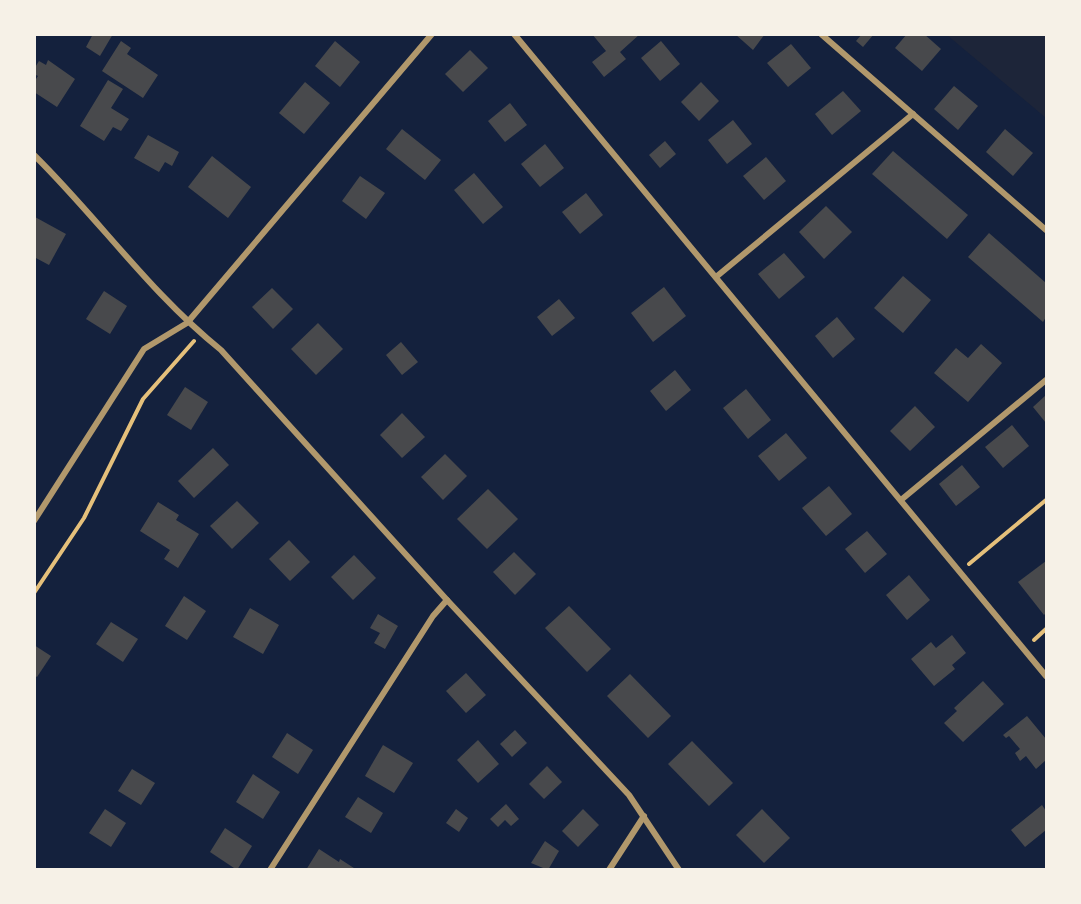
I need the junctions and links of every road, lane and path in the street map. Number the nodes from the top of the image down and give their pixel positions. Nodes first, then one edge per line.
1 (432, 34) edge
2 (514, 34) edge
3 (821, 34) edge
4 (913, 114) junction
5 (34, 155) edge
6 (1047, 230) edge
7 (716, 277) junction
8 (187, 323) junction
9 (200, 333) junction
10 (1047, 380) edge
11 (901, 500) junction
12 (1047, 500) edge
13 (34, 521) edge
14 (959, 572) junction
15 (34, 593) edge
16 (447, 600) junction
17 (1047, 676) edge
18 (644, 816) junction
19 (270, 870) edge
20 (609, 870) edge
21 (679, 870) edge

1 - 8 street
2 - 7 street
3 - 4 street
4 - 6 street
4 - 7 street
5 - 8 street
7 - 11 street
8 - 9 street
8 - 13 street
9 - 15 path
9 - 16 street
10 - 11 street
11 - 14 street
12 - 14 path
14 - 17 street
16 - 18 street
16 - 19 street
18 - 20 street
18 - 21 street

